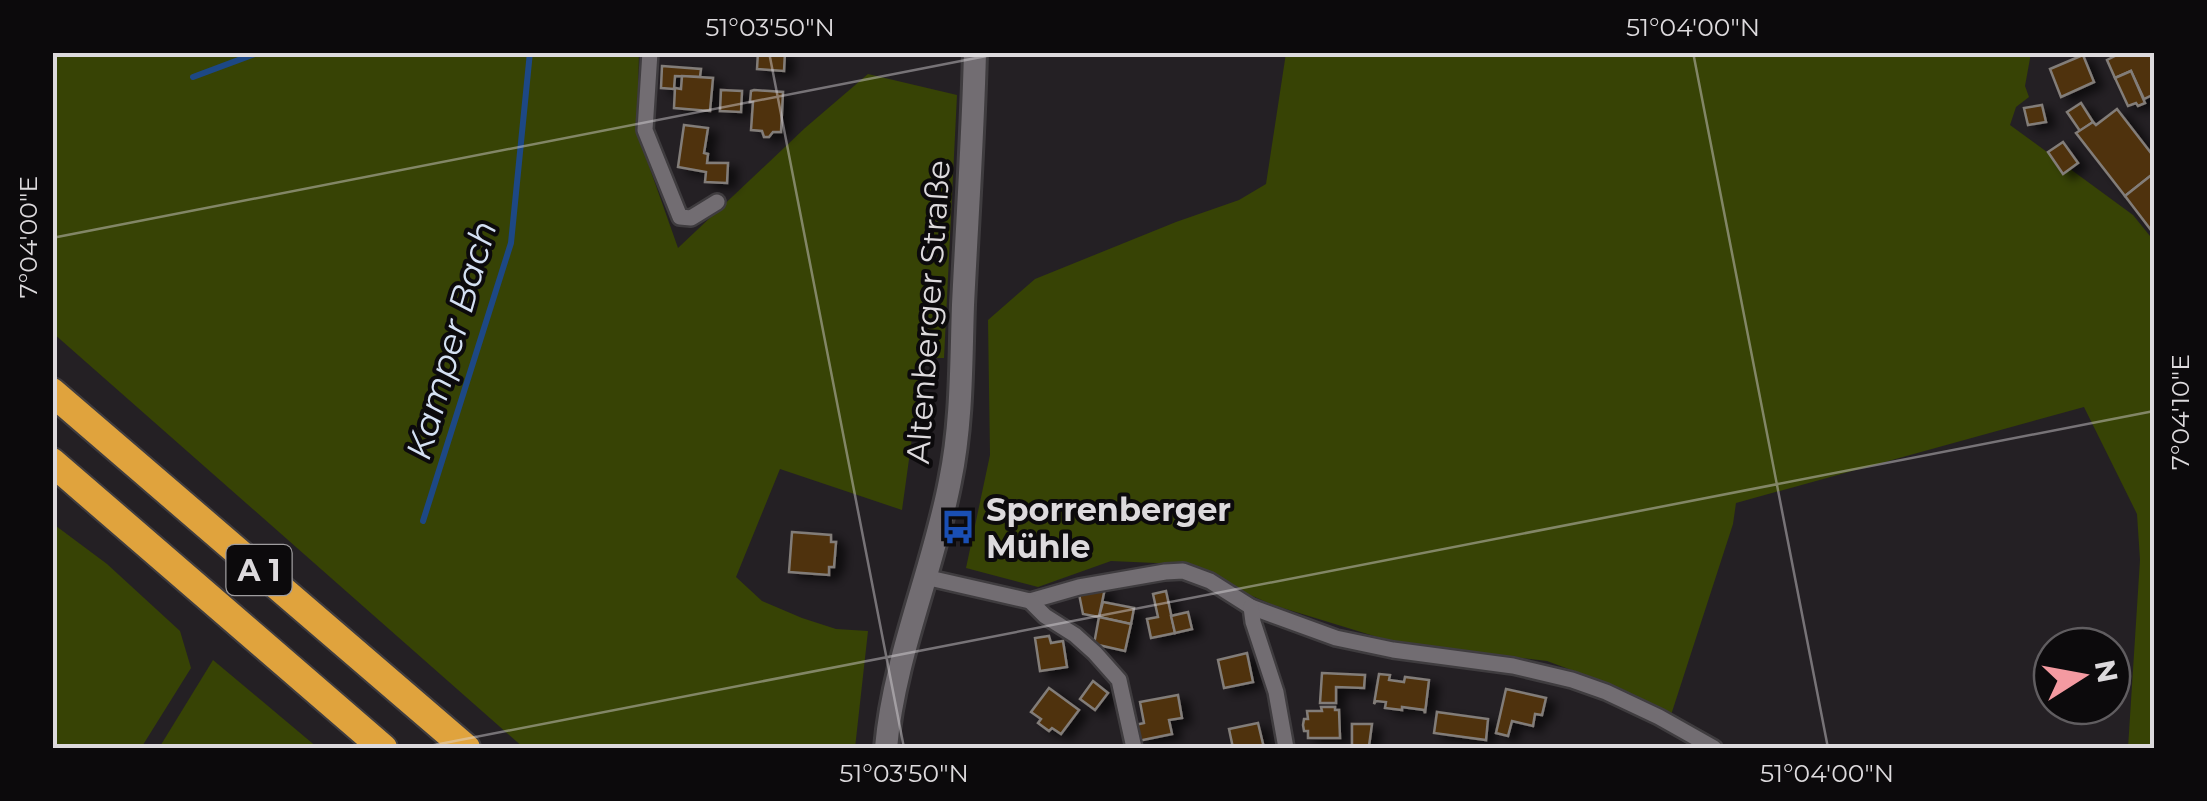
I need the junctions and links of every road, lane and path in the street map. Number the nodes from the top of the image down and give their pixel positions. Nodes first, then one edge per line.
1 (650, 52) edge
2 (975, 52) edge
3 (718, 202) dead end
4 (52, 392) edge
5 (52, 462) edge
6 (925, 578) junction
7 (1030, 601) junction
8 (1251, 607) junction
9 (382, 748) edge
10 (466, 748) edge
11 (886, 748) edge
12 (1134, 748) edge
13 (1286, 748) edge
14 (1714, 748) edge

1 - 3 street
2 - 6 main road, Altenberger Straße
4 - 10 highway, A 1
5 - 9 highway, A 1
6 - 7 street
6 - 11 main road, Altenberger Straße
7 - 8 street
7 - 12 street
8 - 13 street
8 - 14 street

